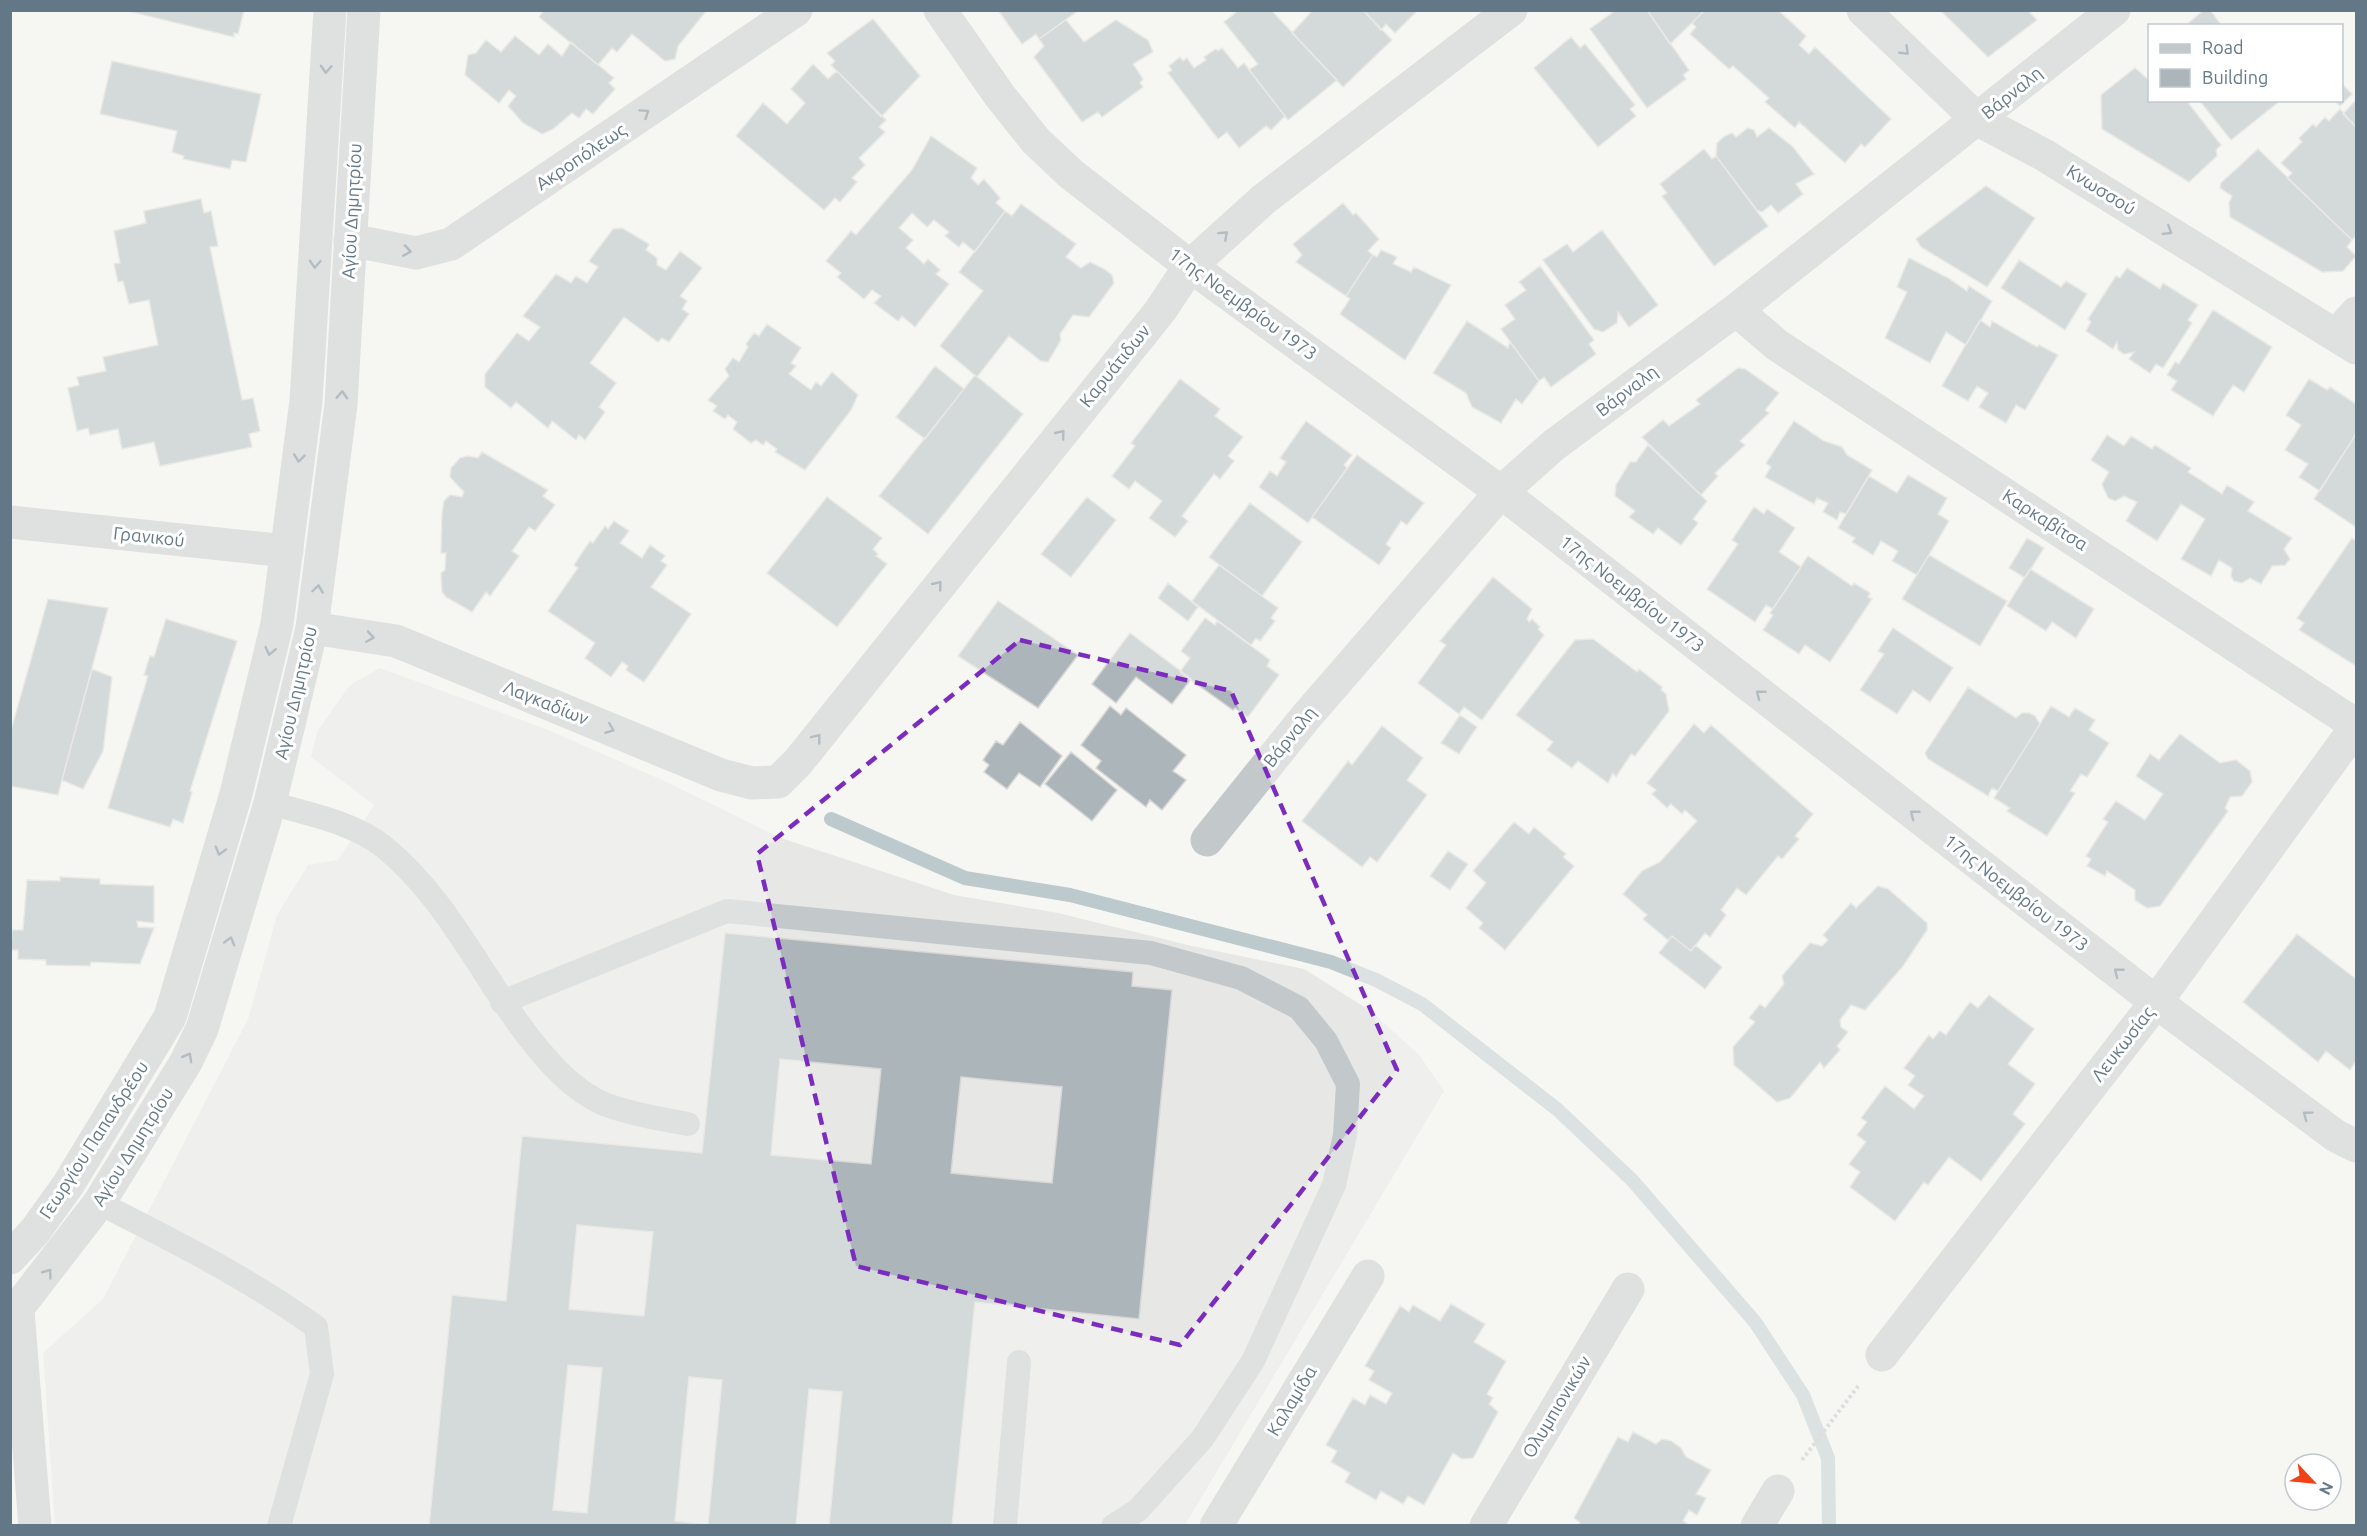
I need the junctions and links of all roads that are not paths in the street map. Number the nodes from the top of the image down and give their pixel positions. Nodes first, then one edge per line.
1 (330, 10) edge
2 (364, 10) edge
3 (796, 10) edge
4 (940, 10) edge
5 (1511, 10) edge
6 (1863, 10) edge
7 (2114, 10) edge
8 (1978, 120) junction
9 (350, 240) junction
10 (1190, 266) junction
11 (1736, 310) junction
12 (2350, 332) edge
13 (1501, 492) junction
14 (10, 522) edge
15 (287, 551) junction
16 (312, 628) junction
17 (2356, 726) edge
18 (778, 782) joint
19 (270, 802) junction
20 (1207, 840) dead end
21 (502, 1002) junction
22 (2156, 1002) junction
23 (170, 1017) joint
24 (688, 1124) dead end
25 (2356, 1146) edge
26 (99, 1203) junction
27 (10, 1258) edge
28 (1368, 1276) dead end
29 (1628, 1289) dead end
30 (14, 1315) edge
31 (1881, 1355) road end
32 (1019, 1362) dead end
33 (1778, 1491) road end
34 (35, 1526) edge
35 (279, 1526) edge
36 (1005, 1526) edge
37 (1113, 1526) edge
38 (1216, 1526) edge
39 (1486, 1526) edge
40 (1757, 1526) edge

1 -> 15 street, Αγίου Δημητρίου
2 - 9 street, Αγίου Δημητρίου
9 -> 3 street, Ακροπόλεως
4 - 10 street, 17ης Νοεμβρίου 1973
10 -> 5 street, Καρυάτιδων
6 -> 8 street, Κνωσσού
7 - 8 street, Βάρναλη
8 - 11 street, Βάρναλη
8 -> 12 street, Κνωσσού
16 -> 9 street, Αγίου Δημητρίου
10 - 13 street, 17ης Νοεμβρίου 1973
18 -> 10 street, Καρυάτιδων
11 - 13 street, Βάρναλη
11 - 17 street, Καρκαβίτσα
13 - 20 street, Βάρναλη
22 -> 13 street, 17ης Νοεμβρίου 1973
14 - 15 street, Γρανικού
15 -> 23 street, Αγίου Δημητρίου
16 -> 18 street, Λαγκαδίων
16 - 19 street, Αγίου Δημητρίου
17 - 22 street, Λευκωσίας
19 - 21 lane
26 -> 19 street, Αγίου Δημητρίου
21 - 24 lane
21 - 37 lane
25 -> 22 street, 17ης Νοεμβρίου 1973
22 - 31 street, Λευκωσίας
23 - 27 street, Γεωργίου Παπανδρέου
30 -> 26 street, Αγίου Δημητρίου
26 - 35 lane
28 - 38 street, Καλαμίδα
29 - 39 street, Ολυμπιονικών
30 - 34 street, Αγίου Δημητρίου
32 - 36 lane
33 - 40 street

